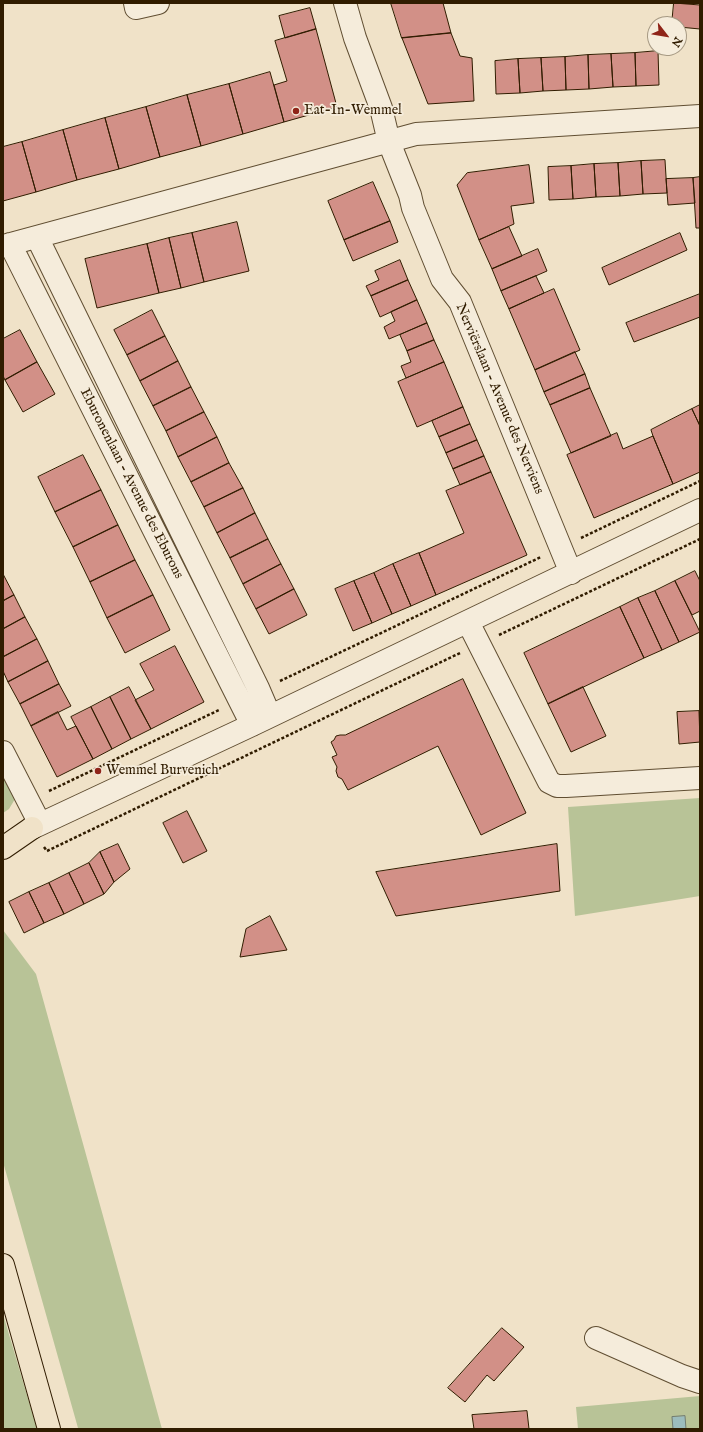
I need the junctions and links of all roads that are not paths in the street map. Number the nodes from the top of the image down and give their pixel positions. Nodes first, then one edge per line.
1 (135, 3) edge
2 (158, 3) edge
3 (345, 3) edge
4 (700, 116) edge
5 (389, 142) junction
6 (37, 237) junction
7 (6, 245) edge
8 (700, 510) edge
9 (571, 573) junction
10 (468, 622) junction
11 (261, 720) junction
12 (3, 752) edge
13 (700, 778) edge
14 (35, 820) junction
15 (3, 837) edge
16 (3, 848) edge
17 (3, 1265) edge
18 (596, 1338) dead end
19 (700, 1382) edge
20 (49, 1429) edge

1 - 2 street
3 - 5 street, Nerviërslaan - Avenue des Nerviens
4 - 5 street
5 - 6 street
5 - 9 street, Nerviërslaan - Avenue des Nerviens
6 - 7 street
6 - 11 street, Eburonenlaan - Avenue des Eburons
7 - 11 street, Eburonenlaan - Avenue des Eburons
8 - 9 street
9 - 10 street
10 - 11 street
10 - 13 street
11 - 14 street
12 - 14 street
14 - 15 main road
14 - 16 main road
17 - 20 main road
18 - 19 street

